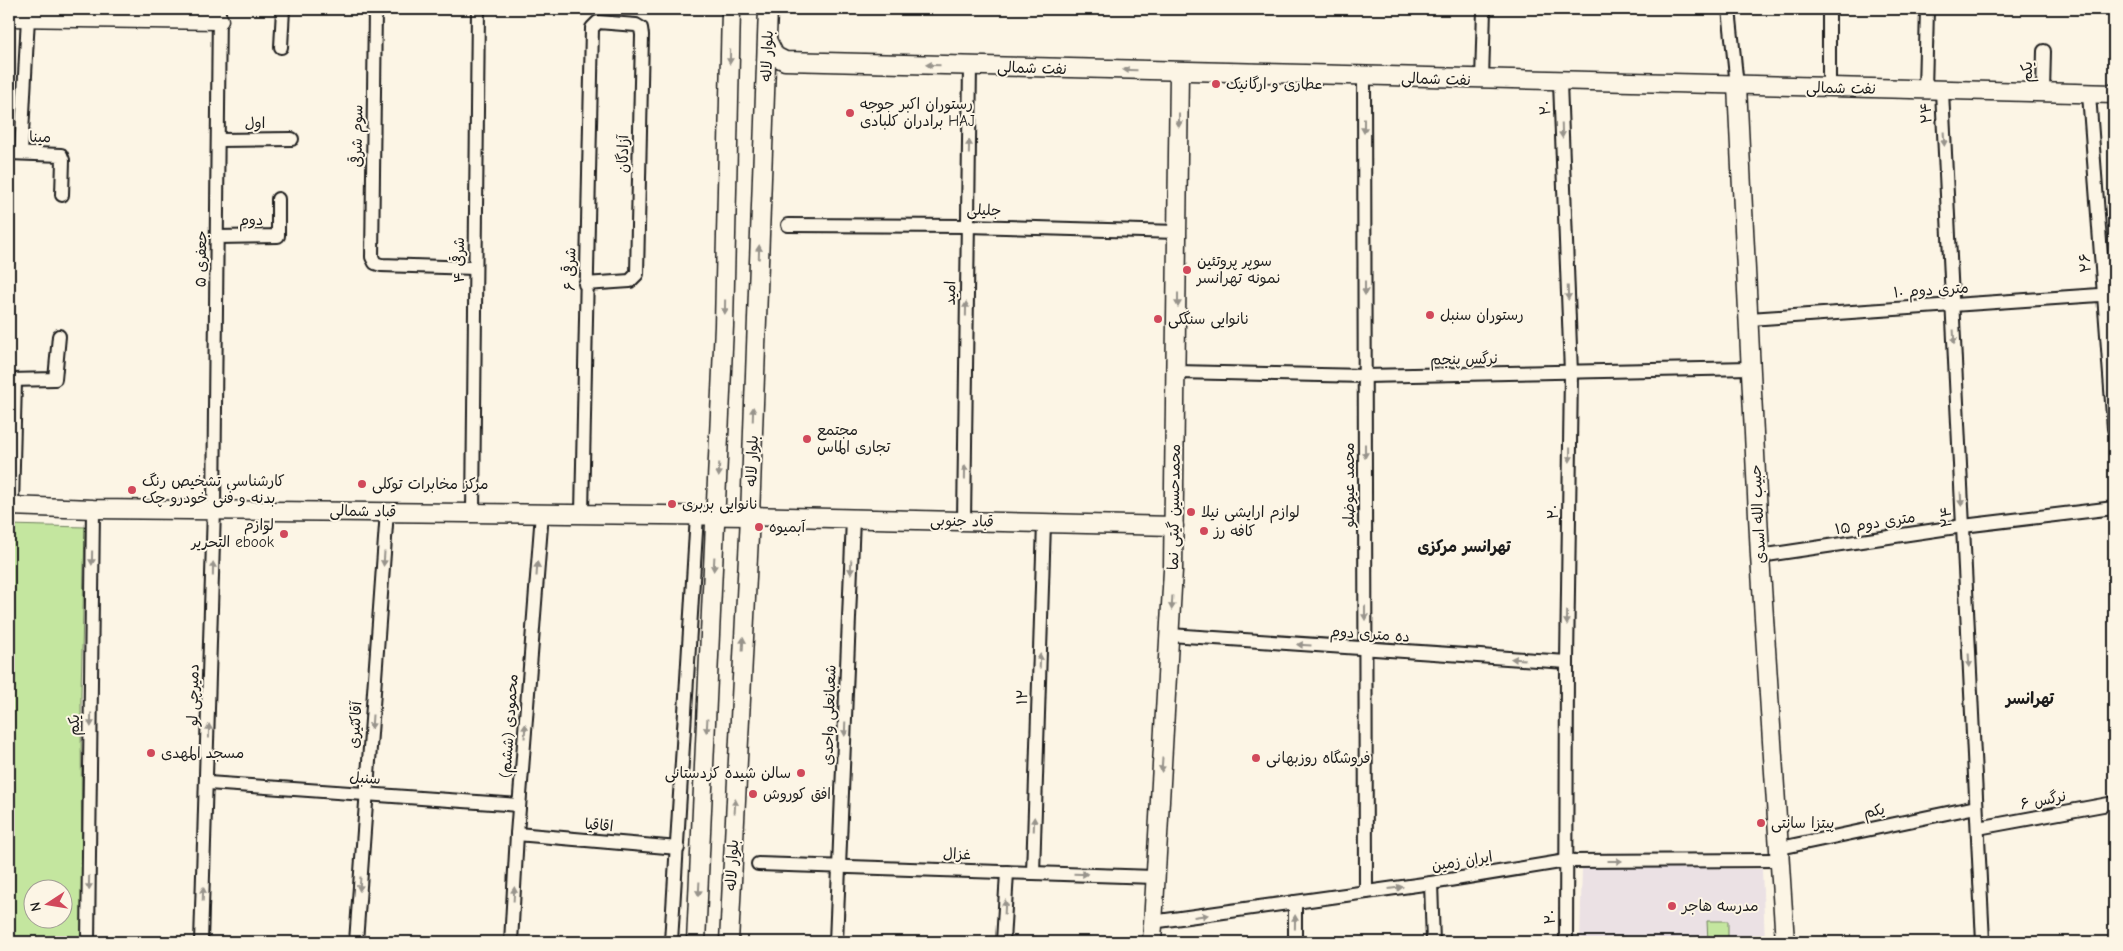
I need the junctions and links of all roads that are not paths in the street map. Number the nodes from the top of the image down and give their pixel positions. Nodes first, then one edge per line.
1 (282, 9) edge
2 (375, 9) edge
3 (478, 9) edge
4 (731, 9) edge
5 (768, 9) edge
6 (1484, 9) edge
7 (1729, 9) edge
8 (1829, 9) edge
9 (1927, 9) edge
10 (219, 15) edge
11 (9, 17) edge
12 (28, 17) junction
13 (594, 25) joint
14 (768, 42) junction
15 (282, 47) dead end
16 (2044, 51) dead end
17 (970, 66) junction
18 (1179, 72) junction
19 (1364, 77) junction
20 (1482, 80) junction
21 (1560, 82) junction
22 (1737, 86) junction
23 (1829, 87) junction
24 (1933, 90) junction
25 (2044, 93) junction
26 (2089, 94) junction
27 (2114, 94) edge
28 (292, 139) dead end
29 (218, 140) junction
30 (15, 153) edge
31 (62, 194) dead end
32 (278, 198) dead end
33 (788, 225) dead end
34 (967, 226) junction
35 (1178, 232) junction
36 (217, 237) junction
37 (476, 268) junction
38 (586, 284) junction
39 (2109, 294) edge
40 (1952, 305) junction
41 (1749, 319) junction
42 (59, 336) dead end
43 (1751, 368) junction
44 (1177, 372) junction
45 (1572, 373) junction
46 (1365, 376) junction
47 (12, 380) edge
48 (2114, 429) edge
49 (10, 506) edge
50 (2114, 508) edge
51 (93, 509) junction
52 (214, 509) junction
53 (387, 511) junction
54 (473, 512) junction
55 (542, 513) junction
56 (582, 513) junction
57 (697, 515) junction
58 (717, 515) junction
59 (750, 516) junction
60 (852, 518) junction
61 (964, 521) junction
62 (1044, 522) junction
63 (1174, 526) junction
64 (1963, 526) junction
65 (1760, 556) junction
66 (1170, 635) junction
67 (1365, 650) junction
68 (1567, 662) junction
69 (208, 783) junction
70 (366, 794) junction
71 (2114, 803) edge
72 (520, 804) junction
73 (1976, 807) junction
74 (1978, 828) junction
75 (517, 834) junction
76 (678, 848) junction
77 (1779, 854) junction
78 (1566, 861) junction
79 (758, 864) dead end
80 (839, 866) junction
81 (1007, 872) junction
82 (1033, 873) junction
83 (1155, 876) junction
84 (1431, 883) junction
85 (1366, 892) junction
86 (1296, 902) junction
87 (1152, 922) junction
88 (88, 942) edge
89 (201, 942) edge
90 (356, 942) edge
91 (511, 942) edge
92 (671, 942) edge
93 (696, 942) edge
94 (729, 942) edge
95 (836, 942) edge
96 (1003, 942) edge
97 (1152, 942) edge
98 (1295, 942) edge
99 (1433, 942) edge
100 (1566, 942) edge
101 (1785, 942) edge
102 (1983, 942) edge

1 - 15 street
2 - 37 street, سوم شرقی
3 - 37 street, ۴ شرقی
4 -> 58 street
5 - 14 street, بلوار لاله
6 - 20 street
7 - 22 street
8 - 23 street
9 - 24 street, ۲۴
10 - 12 street
10 - 29 street, جعفری ۵
11 - 12 street
12 - 30 street
13 - 38 street, ۶ شرقی
13 - 38 street, آزادگان
17 -> 14 street, نفت شمالی
59 -> 14 street, بلوار لاله
16 - 25 street, یکم
18 -> 17 street, نفت شمالی
34 -> 17 street, امید
18 - 19 street, نفت شمالی
18 -> 35 street, محمدحسین گیتی نما
19 - 20 street, نفت شمالی
19 -> 46 street, محمد عیوضلو
20 - 21 street, نفت شمالی
21 - 22 street, نفت شمالی
21 -> 45 street, ۲۰
22 - 23 street, نفت شمالی
22 - 41 street, حبیب الله اسدی
23 - 24 street, نفت شمالی
24 - 25 street, نفت شمالی
24 -> 40 street, ۲۴
25 - 26 street, نفت شمالی
26 - 27 street, نفت شمالی
26 - 39 street, ۲۶
28 - 29 street, اول
29 - 36 street, جعفری ۵
30 - 31 street, مینا
32 - 36 street, دوم
33 - 34 street, جلیلی
34 - 35 street, جلیلی
61 -> 34 street, امید
35 -> 44 street, محمدحسین گیتی نما
36 - 52 street, جعفری ۵
37 - 54 street, ۴ شرقی
38 - 56 street, ۶ شرقی
39 - 40 street, ۱۰ متری دوم
39 - 48 street, ۲۶
40 - 41 street, ۱۰ متری دوم
40 -> 64 street, ۲۴
41 - 43 street, حبیب الله اسدی
42 - 47 street
43 - 45 street, نرگس پنجم
43 - 65 street, حبیب الله اسدی
44 - 46 street, نرگس پنجم
44 - 63 street, محمدحسین گیتی نما
45 - 46 street, نرگس پنجم
45 -> 68 street, ۲۰
46 -> 67 street, محمد عیوضلو
47 - 49 street
49 - 51 street, قباد شمالی
50 - 64 street, ۱۵ متری دوم
51 - 52 street, قباد شمالی
51 -> 88 street, یکم
52 - 53 street, قباد شمالی
69 -> 52 street, دمیرچی لو
53 - 54 street, قباد شمالی
53 -> 70 street, آقاکثیری
54 - 55 street, قباد شمالی
55 - 56 street, قباد شمالی
72 -> 55 street, محمودی (ششم)
56 - 57 street, قباد شمالی
57 - 58 street, قباد شمالی
57 - 76 street
58 - 59 street, قباد شمالی
58 -> 93 street
59 - 60 street, قباد جنوبی
94 -> 59 street, بلوار لاله
60 - 61 street, قباد جنوبی
60 -> 80 street, شعبانعلی واحدی
61 - 62 street, قباد جنوبی
62 - 63 street, قباد جنوبی
82 -> 62 street, ۱۲
63 -> 66 street, محمدحسین گیتی نما
64 - 65 street, ۱۵ متری دوم
64 -> 73 street, ۲۴
65 - 77 street, حبیب الله اسدی
67 -> 66 street, ده متری دوم
66 -> 83 street, محمدحسین گیتی نما
68 -> 67 street, ده متری دوم
67 - 85 street, محمد عیوضلو
68 - 78 street, ۲۰
69 - 70 street, سنبل
89 -> 69 street, دمیرچی لو
70 - 72 street, سنبل
70 -> 90 street, آقاکثیری
71 - 74 street, نرگس ۶
72 - 75 street, محمودی (ششم)
73 - 74 street, ۲۴
73 - 77 street, یکم
74 - 102 street, ۲۴
75 - 76 street, اقاقیا
91 -> 75 street, محمودی (ششم)
76 - 92 street
78 -> 77 street, ایران زمین
77 - 101 street, حبیب الله اسدی
78 - 84 street, ایران زمین
78 - 100 street, ۲۰
79 - 80 street, غزال
80 - 81 street, غزال
80 - 95 street, شعبانعلی واحدی
81 - 82 street, غزال
96 -> 81 street
82 -> 83 street, غزال
83 - 87 street, محمدحسین گیتی نما
85 -> 84 street, ایران زمین
84 - 99 street
85 - 86 street, ایران زمین
87 -> 86 street, ایران زمین
98 -> 86 street
87 - 97 street, محمدحسین گیتی نما

